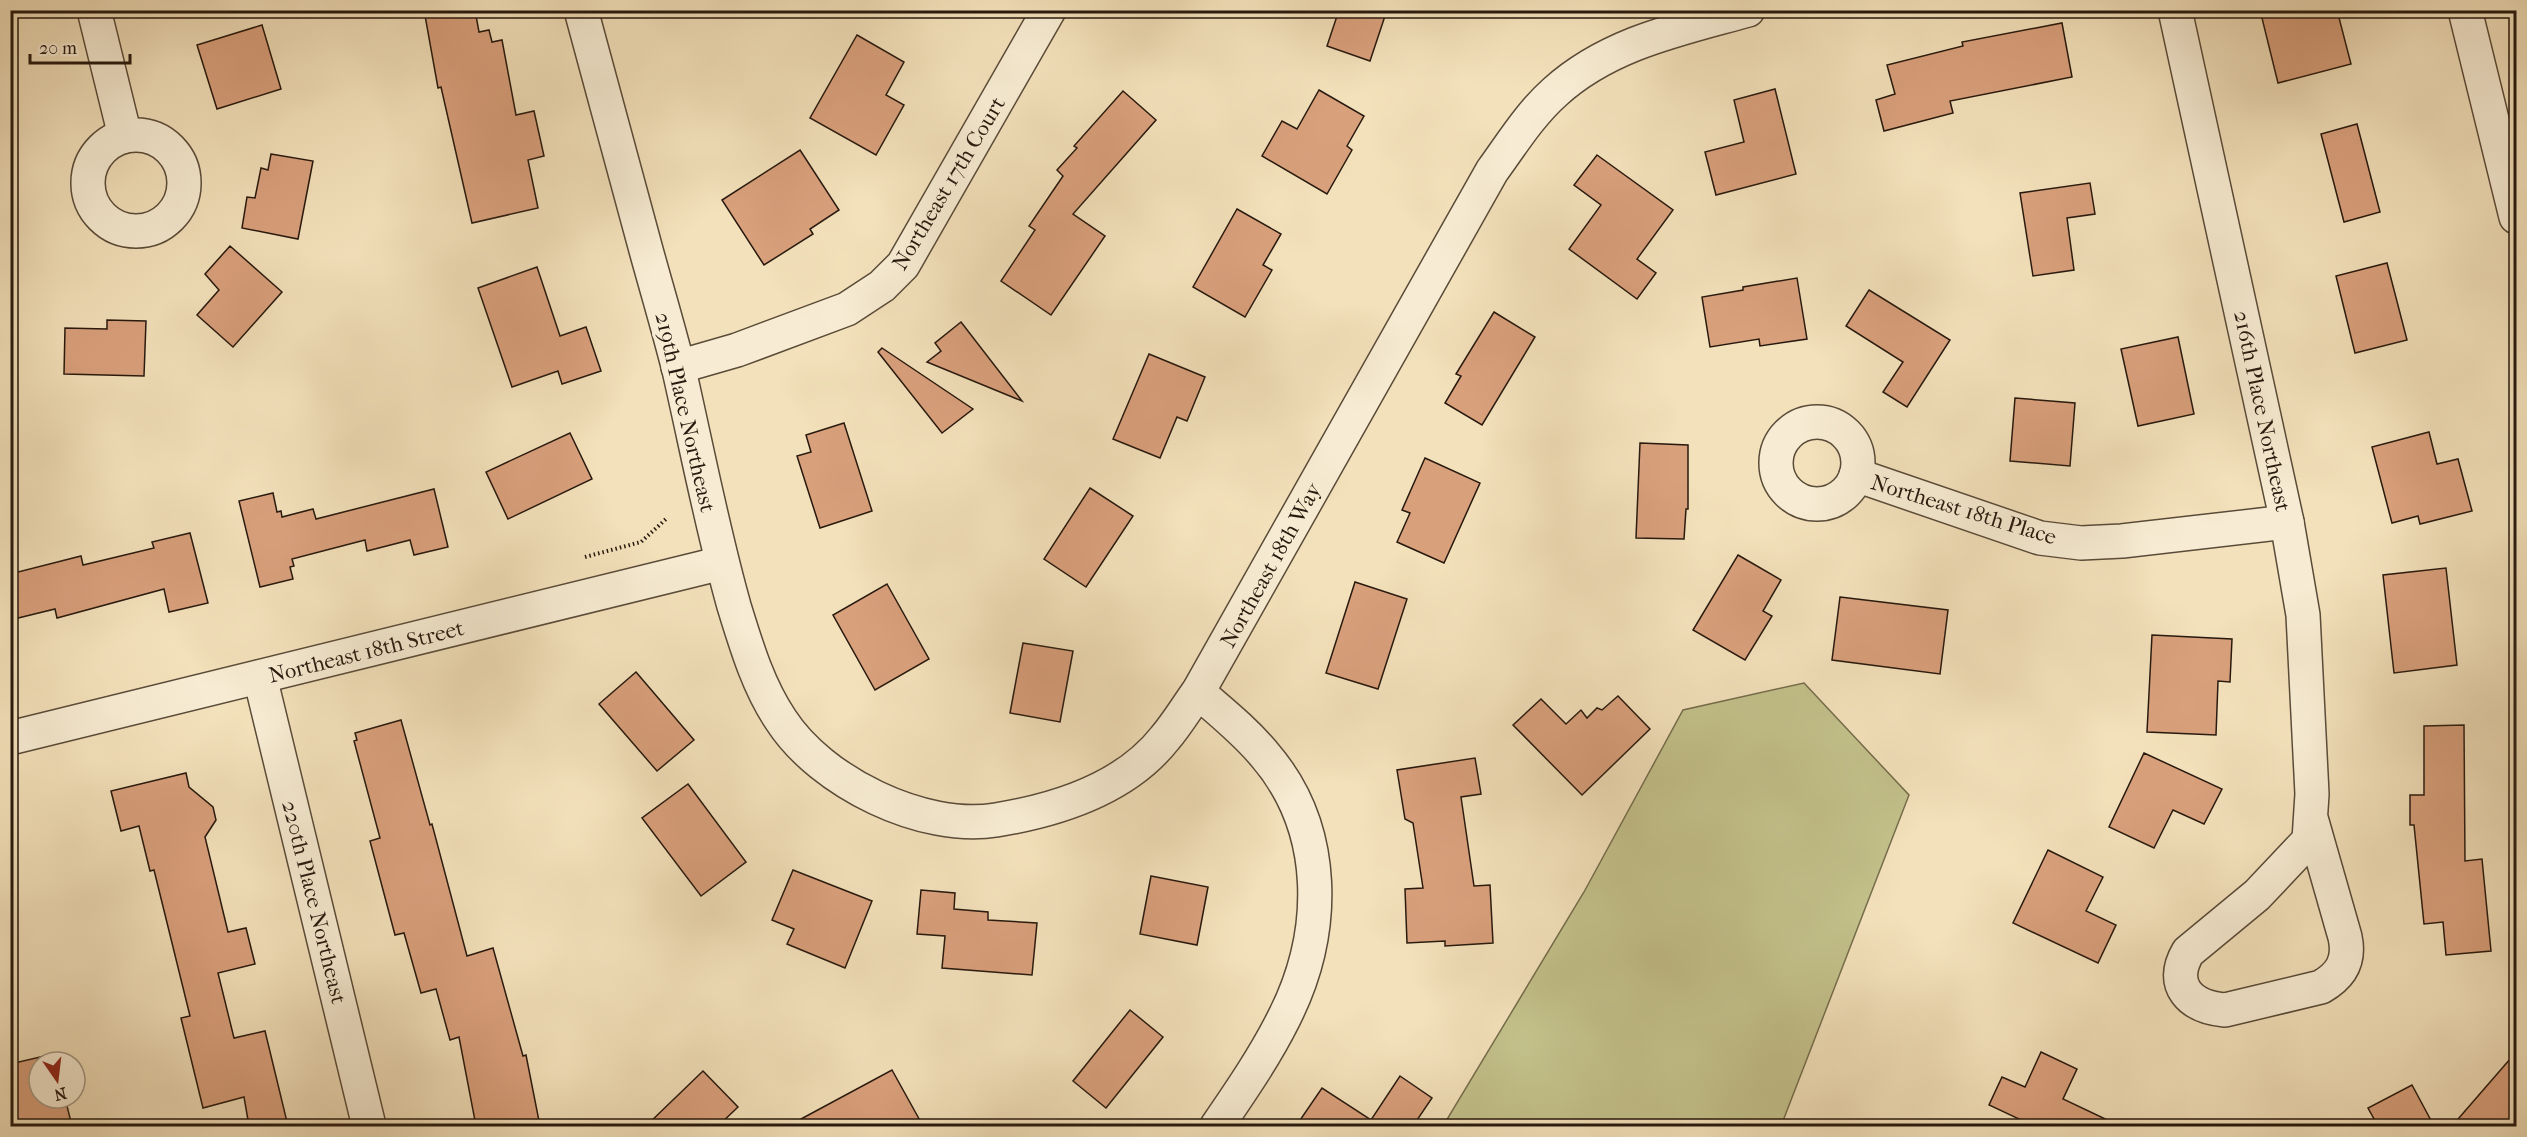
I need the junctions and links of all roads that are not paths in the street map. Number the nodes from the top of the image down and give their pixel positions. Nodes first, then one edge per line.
1 (94, 10) edge
2 (581, 10) edge
3 (1049, 10) edge
4 (1748, 10) edge
5 (2175, 10) edge
6 (2465, 10) edge
7 (125, 136) dead end
8 (2515, 208) edge
9 (678, 367) junction
10 (1856, 475) dead end
11 (2287, 522) junction
12 (722, 563) junction
13 (260, 677) junction
14 (1198, 692) junction
15 (10, 738) edge
16 (847, 781) joint
17 (2311, 818) junction
18 (369, 1126) edge
19 (1217, 1126) edge

1 - 7 street
2 - 9 street, 219th Place Northeast
3 - 9 street, Northeast 17th Court
4 - 14 street, Northeast 18th Way
5 - 11 street, 216th Place Northeast
6 - 8 street
9 - 12 street, 219th Place Northeast
10 - 11 street, Northeast 18th Place
11 - 17 street, 216th Place Northeast
12 - 13 street, Northeast 18th Street
12 - 16 street, 219th Place Northeast
13 - 15 street, Northeast 18th Street
13 - 18 street, 220th Place Northeast
14 - 16 street, Northeast 18th Way
14 - 19 street
17 - 17 street, 216th Place Northeast

